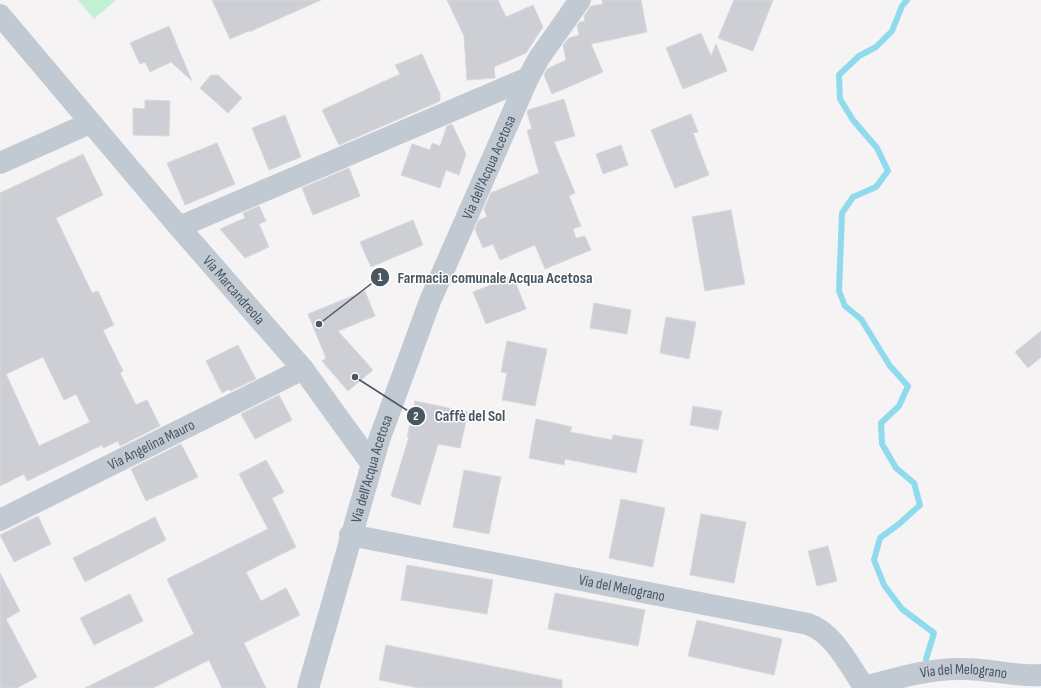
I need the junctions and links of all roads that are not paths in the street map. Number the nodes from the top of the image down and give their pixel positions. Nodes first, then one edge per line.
1 (580, 0) edge
2 (0, 15) edge
3 (528, 78) junction
4 (90, 123) junction
5 (0, 163) edge
6 (179, 227) junction
7 (303, 369) junction
8 (371, 463) junction
9 (0, 520) edge
10 (350, 535) junction
11 (1041, 675) edge
12 (864, 687) edge
13 (308, 688) edge

1 - 3 street, Via dell'Acqua Acetosa
2 - 4 street, Via Marcandreola
3 - 6 street
3 - 8 street, Via dell'Acqua Acetosa
4 - 5 street
4 - 6 street, Via Marcandreola
6 - 7 street, Via Marcandreola
7 - 8 street, Via Marcandreola
7 - 9 street, Via Angelina Mauro
8 - 10 street, Via dell'Acqua Acetosa
10 - 12 street, Via del Melograno
10 - 13 street, Via dell'Acqua Acetosa
11 - 12 street, Via del Melograno

